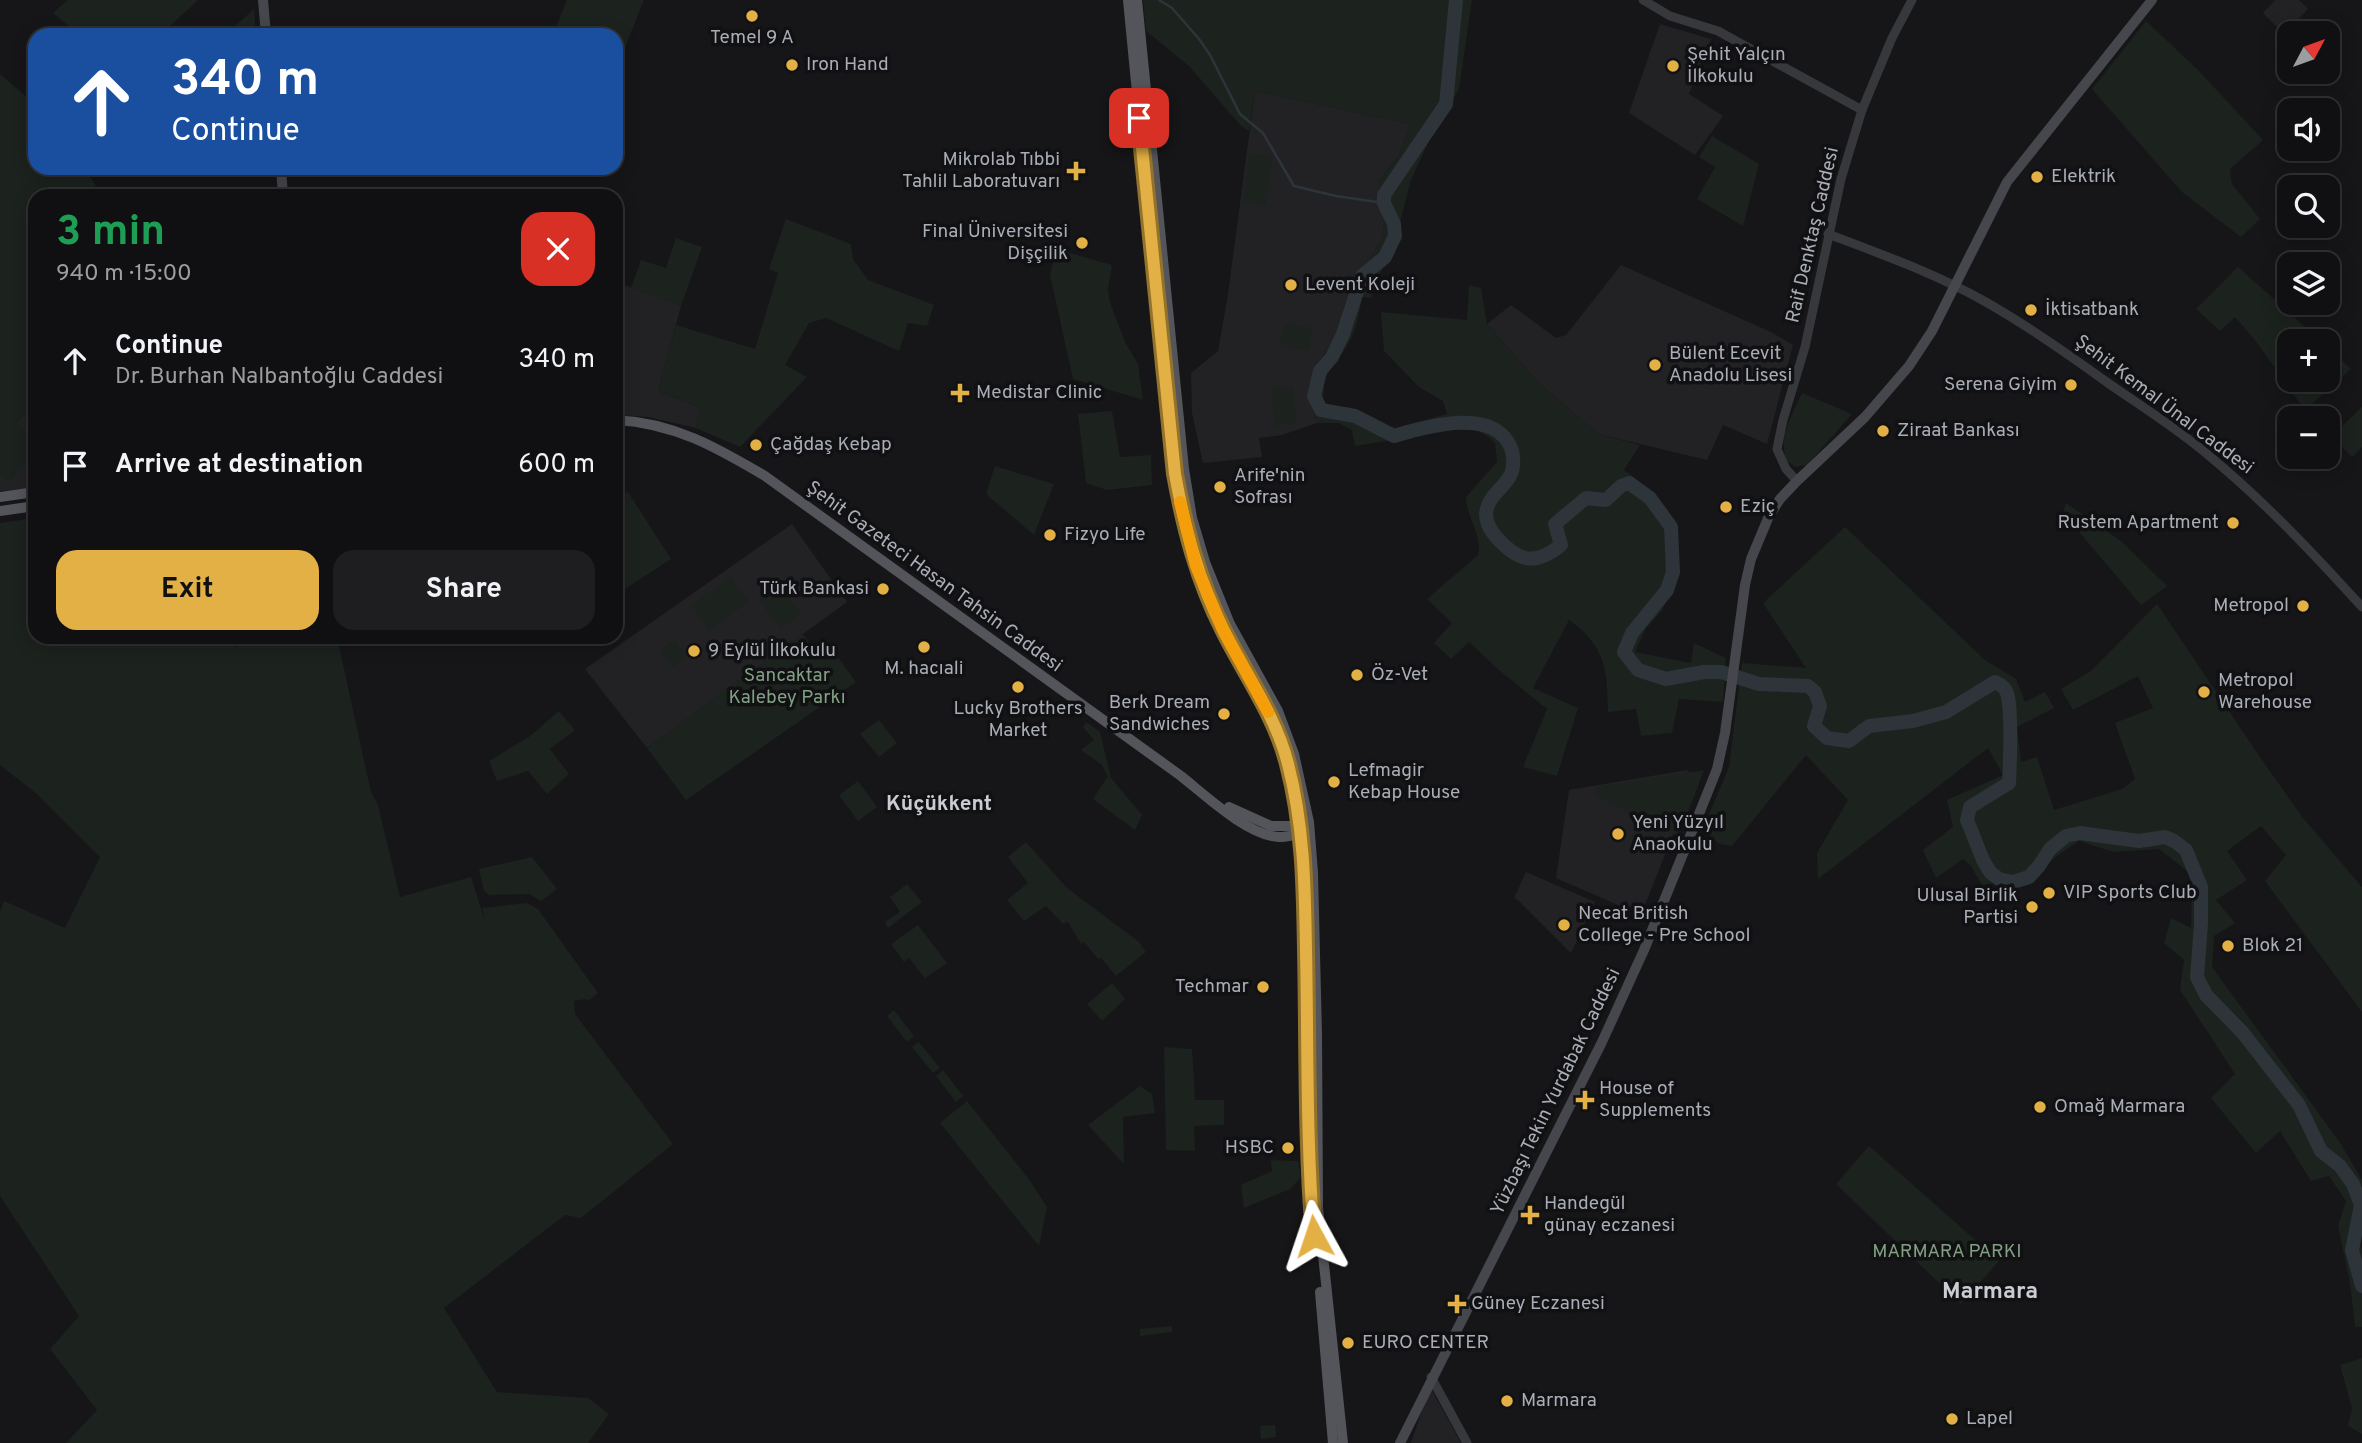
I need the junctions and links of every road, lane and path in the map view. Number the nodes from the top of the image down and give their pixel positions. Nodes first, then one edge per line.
1 (263, 0) edge
2 (1128, 0) edge
3 (1137, 0) edge
4 (1643, 0) edge
5 (1912, 0) edge
6 (2152, 0) edge
7 (265, 28) edge
8 (1862, 110) junction
9 (1828, 234) junction
10 (1955, 286) junction
11 (623, 420) edge
12 (1797, 481) junction
13 (28, 493) edge
14 (0, 497) edge
15 (28, 507) edge
16 (0, 511) edge
17 (2362, 607) edge
18 (1213, 801) junction
19 (1305, 828) junction
20 (1279, 837) junction
21 (1304, 864) junction
22 (1432, 1377) junction
23 (1333, 1443) edge
24 (1343, 1443) edge
25 (1399, 1443) edge
26 (1467, 1443) edge

1 - 7 main road
2 - 19 main road
3 - 19 main road
4 - 8 street
5 - 8 street, Raif Denktaş Caddesi
6 - 10 main road, Yüzbaşı Tekin Yurdabak Caddesi
8 - 9 street, Raif Denktaş Caddesi
9 - 10 street, Şehit Kemal Ünal Caddesi
9 - 12 street, Raif Denktaş Caddesi
10 - 12 main road, Yüzbaşı Tekin Yurdabak Caddesi
10 - 17 street, Şehit Kemal Ünal Caddesi
11 - 18 main road, Şehit Gazeteci Hasan Tahsin Caddesi
12 - 22 main road, Yüzbaşı Tekin Yurdabak Caddesi
13 - 14 main road
15 - 16 main road
18 - 19 main road, Şehit Gazeteci Hasan Tahsin Caddesi
18 - 20 main road, Şehit Gazeteci Hasan Tahsin Caddesi
19 - 20 main road, Şehit Gazeteci Hasan Tahsin Caddesi
19 - 21 main road
19 - 24 main road
20 - 21 main road
21 - 23 main road
22 - 25 main road, Yüzbaşı Tekin Yurdabak Caddesi
22 - 26 street

